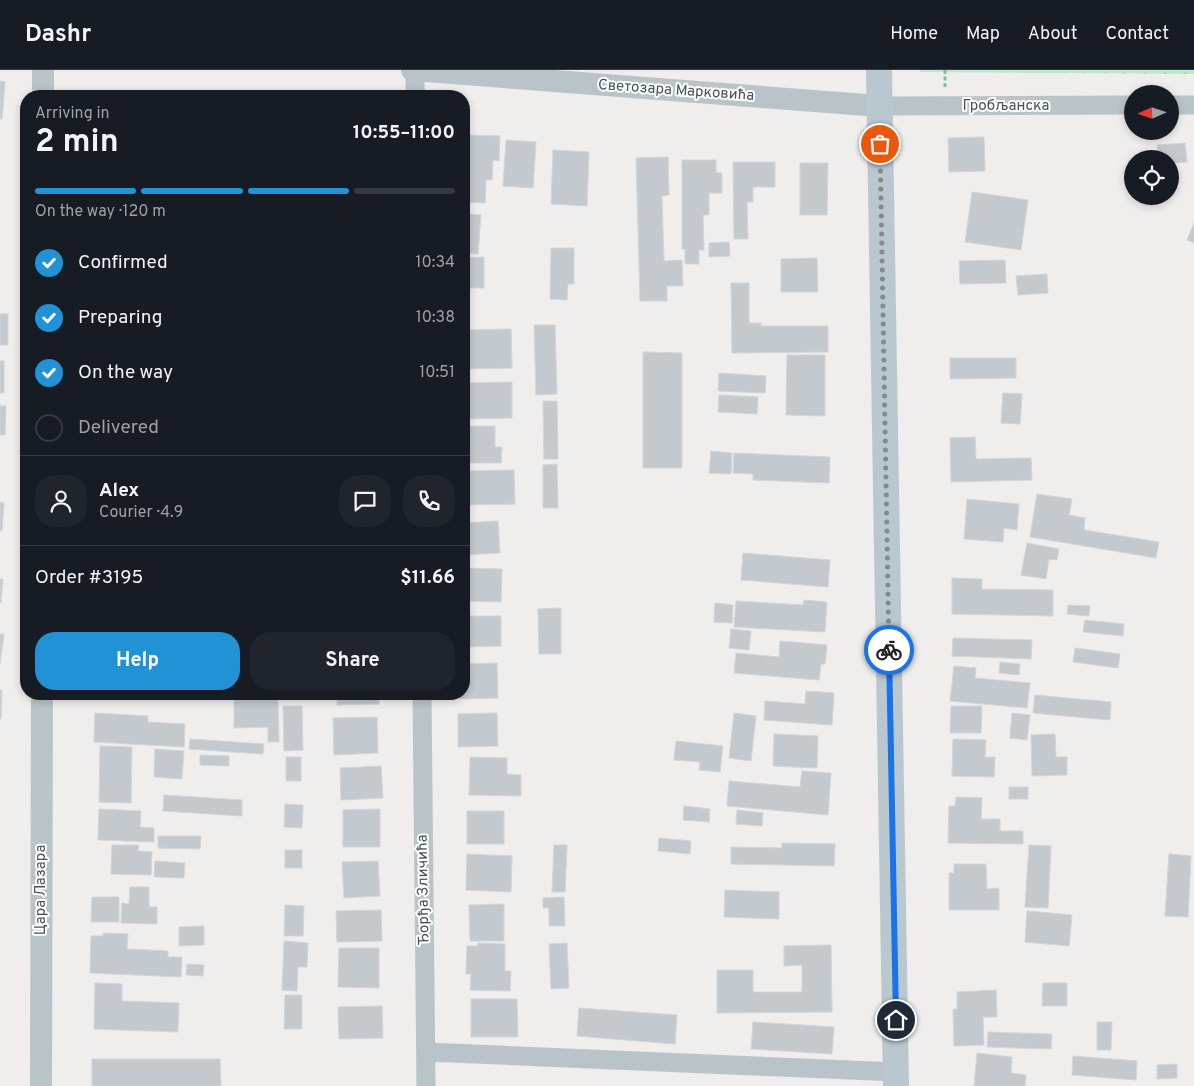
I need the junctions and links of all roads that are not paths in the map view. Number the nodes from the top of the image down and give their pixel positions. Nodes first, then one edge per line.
1 (43, 70) edge
2 (413, 70) edge
3 (879, 70) edge
4 (443, 71) edge
5 (43, 90) edge
6 (415, 90) edge
7 (1124, 105) edge
8 (1179, 105) edge
9 (1194, 105) edge
10 (879, 106) junction
11 (42, 700) edge
12 (422, 700) edge
13 (426, 1052) junction
14 (896, 1079) edge
15 (41, 1086) edge
16 (426, 1086) edge

1 - 5 street
2 - 4 street, Светозара Марковића
2 - 6 street
3 - 10 main road
4 - 10 street, Светозара Марковића
7 - 10 street, Гробљанска
8 - 9 street
10 - 14 main road
11 - 15 street, Цара Лазара
12 - 13 street, Ђорђа Зличића
13 - 14 street
13 - 16 street, Ђорђа Зличића

